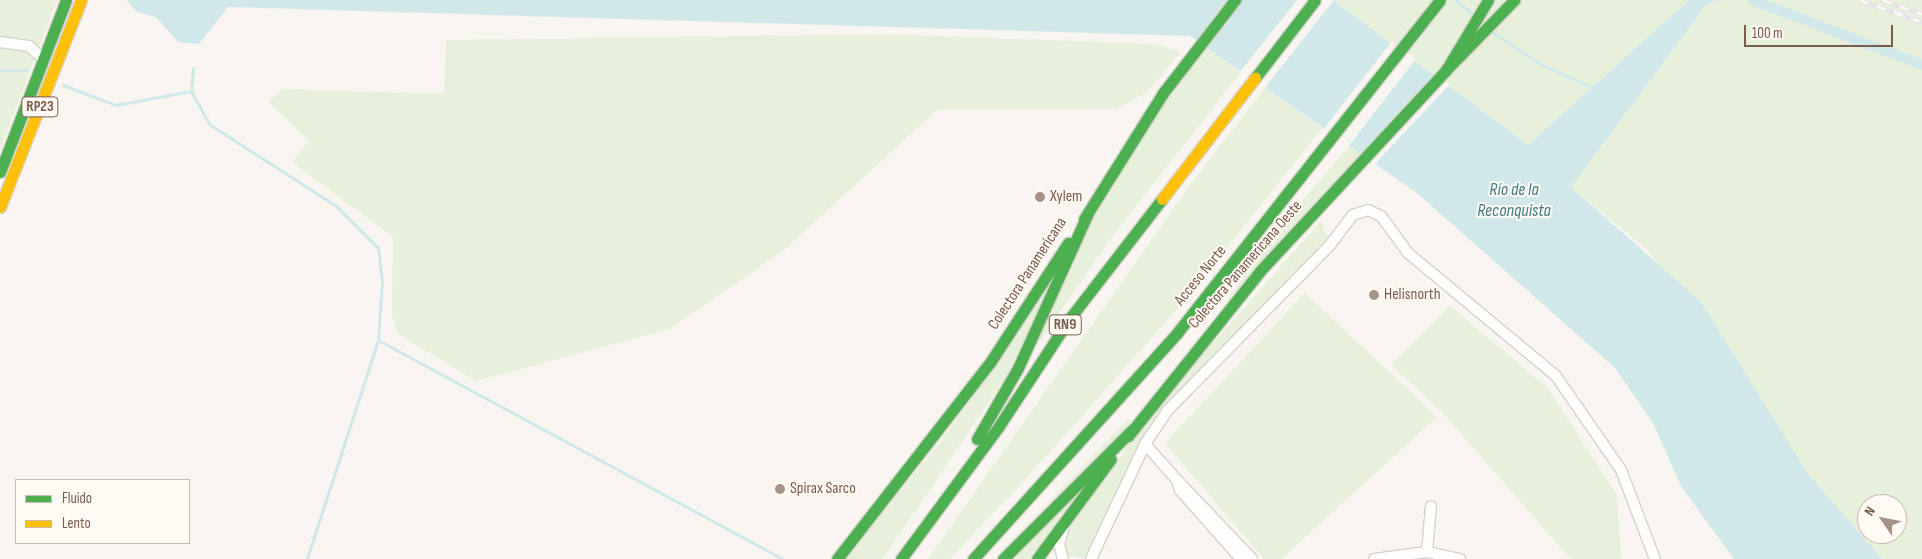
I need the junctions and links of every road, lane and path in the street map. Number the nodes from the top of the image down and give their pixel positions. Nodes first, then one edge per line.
1 (1235, 0) edge
2 (1316, 0) edge
3 (1440, 0) edge
4 (1488, 0) edge
5 (1514, 0) edge
6 (65, 3) edge
7 (80, 3) edge
8 (0, 42) edge
9 (44, 60) junction
10 (1446, 70) junction
11 (0, 172) edge
12 (0, 206) edge
13 (1089, 211) junction
14 (1133, 429) junction
15 (1145, 444) junction
16 (1177, 480) junction
17 (1432, 506) dead end
18 (1066, 520) junction
19 (917, 536) junction
20 (1427, 552) junction
21 (837, 559) edge
22 (896, 559) edge
23 (901, 559) edge
24 (973, 559) edge
25 (1003, 559) edge
26 (1037, 559) edge
27 (1063, 559) edge
28 (1091, 559) edge
29 (1241, 559) edge
30 (1252, 559) edge
31 (1374, 559) edge
32 (1460, 559) edge
33 (1655, 559) edge

1 - 13 main road, Colectora Panamericana
2 - 19 main road, RN9
3 - 24 main road, Acceso Norte
4 - 10 main road, Colectora Panamericana Oeste
5 - 10 main road
6 - 9 main road, RP23
7 - 12 main road, RP23
8 - 9 street
9 - 11 main road, RP23
10 - 14 main road, Colectora Panamericana Oeste
13 - 19 main road
13 - 21 main road, Colectora Panamericana
14 - 18 main road, Colectora Panamericana Oeste
14 - 25 main road
15 - 16 street
15 - 28 street
15 - 33 street
16 - 29 street
16 - 30 street
17 - 20 street
18 - 26 main road, Colectora Panamericana Oeste
18 - 27 street
19 - 22 main road
19 - 23 main road, RN9
20 - 31 street
20 - 32 street

